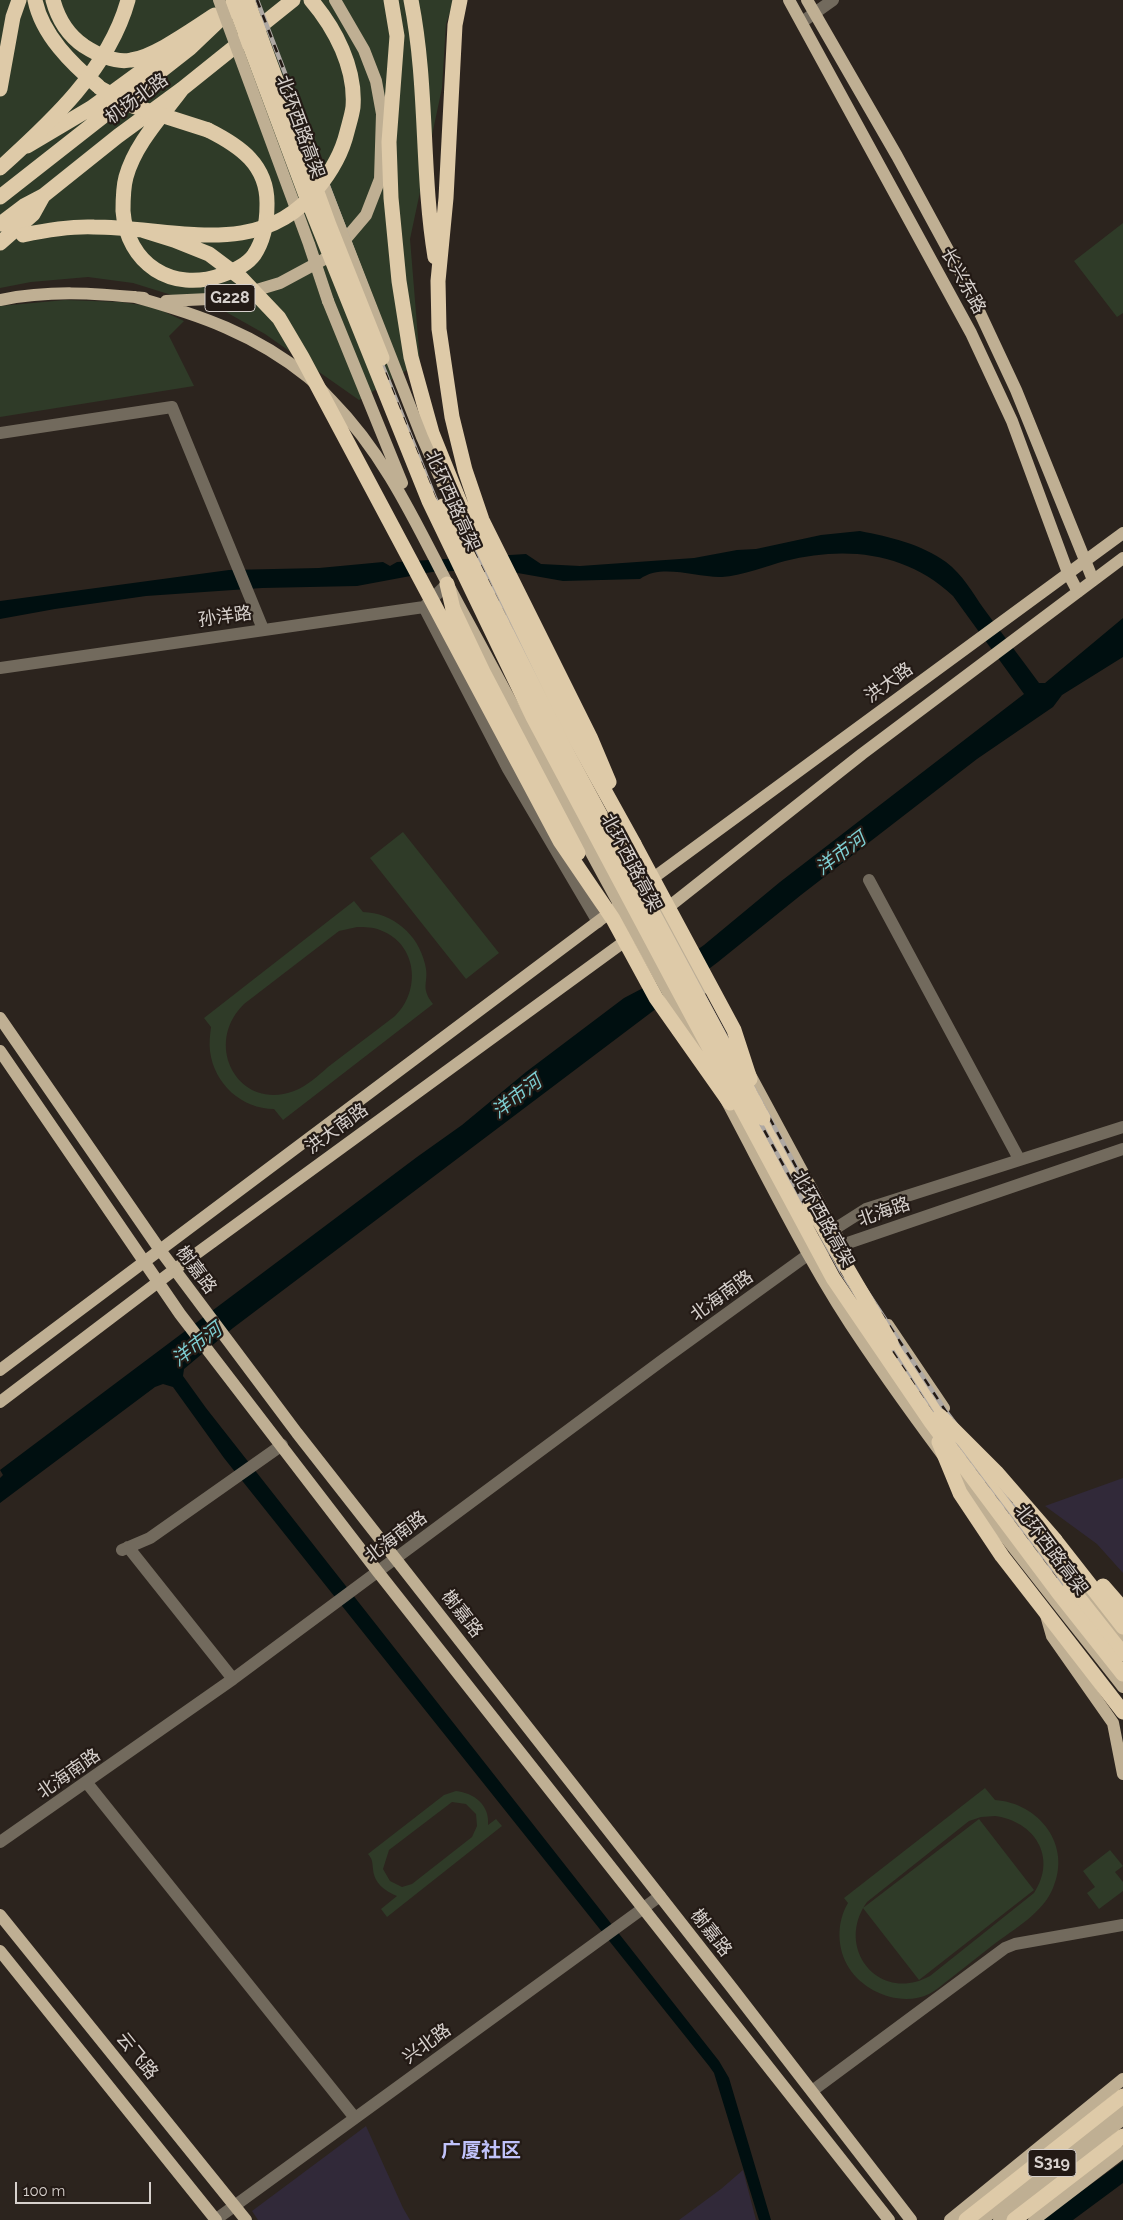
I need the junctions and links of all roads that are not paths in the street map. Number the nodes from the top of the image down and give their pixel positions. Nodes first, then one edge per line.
1 (12, 0) edge
2 (18, 0) edge
3 (35, 0) edge
4 (53, 0) edge
5 (128, 0) edge
6 (219, 0) edge
7 (233, 0) edge
8 (240, 0) edge
9 (247, 0) edge
10 (254, 0) edge
11 (293, 0) edge
12 (312, 0) edge
13 (335, 0) edge
14 (391, 0) edge
15 (410, 0) edge
16 (460, 0) edge
17 (789, 0) edge
18 (807, 0) edge
19 (833, 0) edge
20 (814, 6) edge
21 (802, 22) junction
22 (0, 24) edge
23 (0, 88) edge
24 (182, 89) junction
25 (0, 161) edge
26 (0, 168) edge
27 (43, 196) junction
28 (0, 197) edge
29 (0, 224) edge
30 (142, 230) junction
31 (0, 244) edge
32 (438, 281) junction
33 (136, 297) junction
34 (0, 300) edge
35 (0, 433) edge
36 (1123, 533) edge
37 (423, 534) junction
38 (1123, 558) edge
39 (1086, 561) junction
40 (1068, 573) junction
41 (1093, 580) junction
42 (447, 584) junction
43 (1078, 592) junction
44 (424, 607) junction
45 (263, 629) junction
46 (0, 668) edge
47 (634, 844) junction
48 (676, 862) joint
49 (868, 880) dead end
50 (645, 884) junction
51 (620, 905) junction
52 (661, 913) junction
53 (613, 920) junction
54 (598, 922) junction
55 (636, 933) junction
56 (0, 1018) edge
57 (0, 1052) edge
58 (763, 1118) junction
59 (1123, 1127) edge
60 (1123, 1149) edge
61 (764, 1150) junction
62 (1018, 1157) dead end
63 (833, 1230) junction
64 (842, 1245) junction
65 (160, 1250) junction
66 (810, 1254) junction
67 (144, 1262) junction
68 (174, 1270) junction
69 (158, 1282) junction
70 (0, 1370) edge
71 (0, 1402) edge
72 (936, 1419) junction
73 (278, 1448) junction
74 (1055, 1540) junction
75 (396, 1558) junction
76 (375, 1574) junction
77 (1041, 1583) junction
78 (1123, 1609) edge
79 (1122, 1635) edge
80 (1123, 1654) edge
81 (1123, 1674) edge
82 (233, 1679) junction
83 (1123, 1687) edge
84 (1123, 1712) edge
85 (1123, 1774) edge
86 (87, 1783) junction
87 (0, 1842) edge
88 (660, 1896) junction
89 (641, 1912) junction
90 (0, 1915) edge
91 (1123, 1925) edge
92 (0, 1951) edge
93 (1123, 2080) edge
94 (812, 2091) junction
95 (1123, 2096) edge
96 (1123, 2107) edge
97 (355, 2118) junction
98 (1123, 2120) edge
99 (1123, 2136) edge
100 (1123, 2152) edge
101 (234, 2205) junction
102 (215, 2220) edge
103 (246, 2220) edge
104 (889, 2220) edge
105 (911, 2220) edge
106 (950, 2220) edge
107 (966, 2220) edge
108 (982, 2220) edge
109 (999, 2220) edge
110 (1014, 2220) edge
111 (1034, 2220) edge

1 - 22 highway
2 - 23 highway
3 - 24 highway, bridge
4 - 8 highway
5 - 26 highway, bridge
6 - 37 main road, bridge
7 - 61 highway, 北环西路高架, bridge
8 - 25 highway
8 - 28 highway, 机场北路
9 - 58 highway, 北环西路高架, bridge
10 - 50 main road, bridge
11 - 24 highway, 机场北路
12 - 30 highway, bridge
13 - 33 main road, G228
14 - 47 highway
15 - 32 highway
16 - 32 highway
17 - 21 main road, 长兴东路
18 - 20 main road, 长兴东路
19 - 20 street
20 - 21 street
20 - 39 main road, 长兴东路
21 - 40 main road, 长兴东路
24 - 27 highway, 机场北路
27 - 29 highway, 机场北路
27 - 31 highway
30 - 31 highway, bridge
30 - 53 highway, bridge
32 - 47 highway
33 - 34 main road, G228
33 - 37 main road
35 - 45 street
36 - 39 main road, 洪大路
37 - 42 main road
38 - 41 main road
39 - 40 main road, 洪大路
39 - 41 main road, 长兴东路
40 - 43 main road, 长兴东路
40 - 48 main road, 洪大路
41 - 43 main road
42 - 44 street
42 - 51 main road
42 - 53 highway, bridge
43 - 52 main road, 洪大南路
44 - 45 street, 孙洋路
44 - 54 street
45 - 46 street, 孙洋路
47 - 58 highway, bridge
48 - 50 main road, 洪大南路
49 - 62 street
50 - 51 main road, 洪大南路
50 - 52 main road
51 - 54 main road, 洪大南路
51 - 55 main road
52 - 55 main road, 洪大南路
52 - 63 main road
53 - 61 highway, bridge
54 - 65 main road, 洪大南路
55 - 66 main road
55 - 68 main road, 洪大南路
56 - 65 main road, 榭嘉路
57 - 67 main road
58 - 72 highway, 北环西路高架, bridge
59 - 63 street, 北海路
60 - 64 street, 北海路
61 - 72 highway, 北环西路高架, bridge
63 - 64 main road
63 - 66 street, 北海路
64 - 66 street, 北海路
64 - 79 main road
65 - 67 main road, 洪大南路
65 - 68 main road, 榭嘉路
66 - 75 street, 北海南路
66 - 77 main road
67 - 69 main road
67 - 70 main road, 洪大南路
68 - 69 main road, 洪大南路
68 - 75 main road, 榭嘉路
69 - 71 main road, 洪大南路
69 - 73 main road
72 - 74 highway, bridge
72 - 80 highway, 北环西路高架, bridge
72 - 81 highway, 北环西路高架, bridge
72 - 84 highway, bridge
73 - 76 main road
73 - 82 street
74 - 78 highway
74 - 79 highway
75 - 76 street, 北海南路
75 - 88 main road, 榭嘉路
76 - 82 street, 北海南路
76 - 89 main road
77 - 83 main road
77 - 85 main road
82 - 86 street, 北海南路
86 - 87 street, 北海南路
86 - 97 street
88 - 89 street, 兴北路
88 - 94 main road, 榭嘉路
89 - 97 street, 兴北路
89 - 104 main road
90 - 101 main road, 云飞路
91 - 94 street
92 - 102 main road
93 - 106 main road
94 - 105 main road, 榭嘉路
95 - 107 highway
96 - 108 main road, S319
97 - 101 street, 兴北路
98 - 109 main road
99 - 110 highway
100 - 111 main road
101 - 102 street, 兴北路
101 - 103 main road, 云飞路

